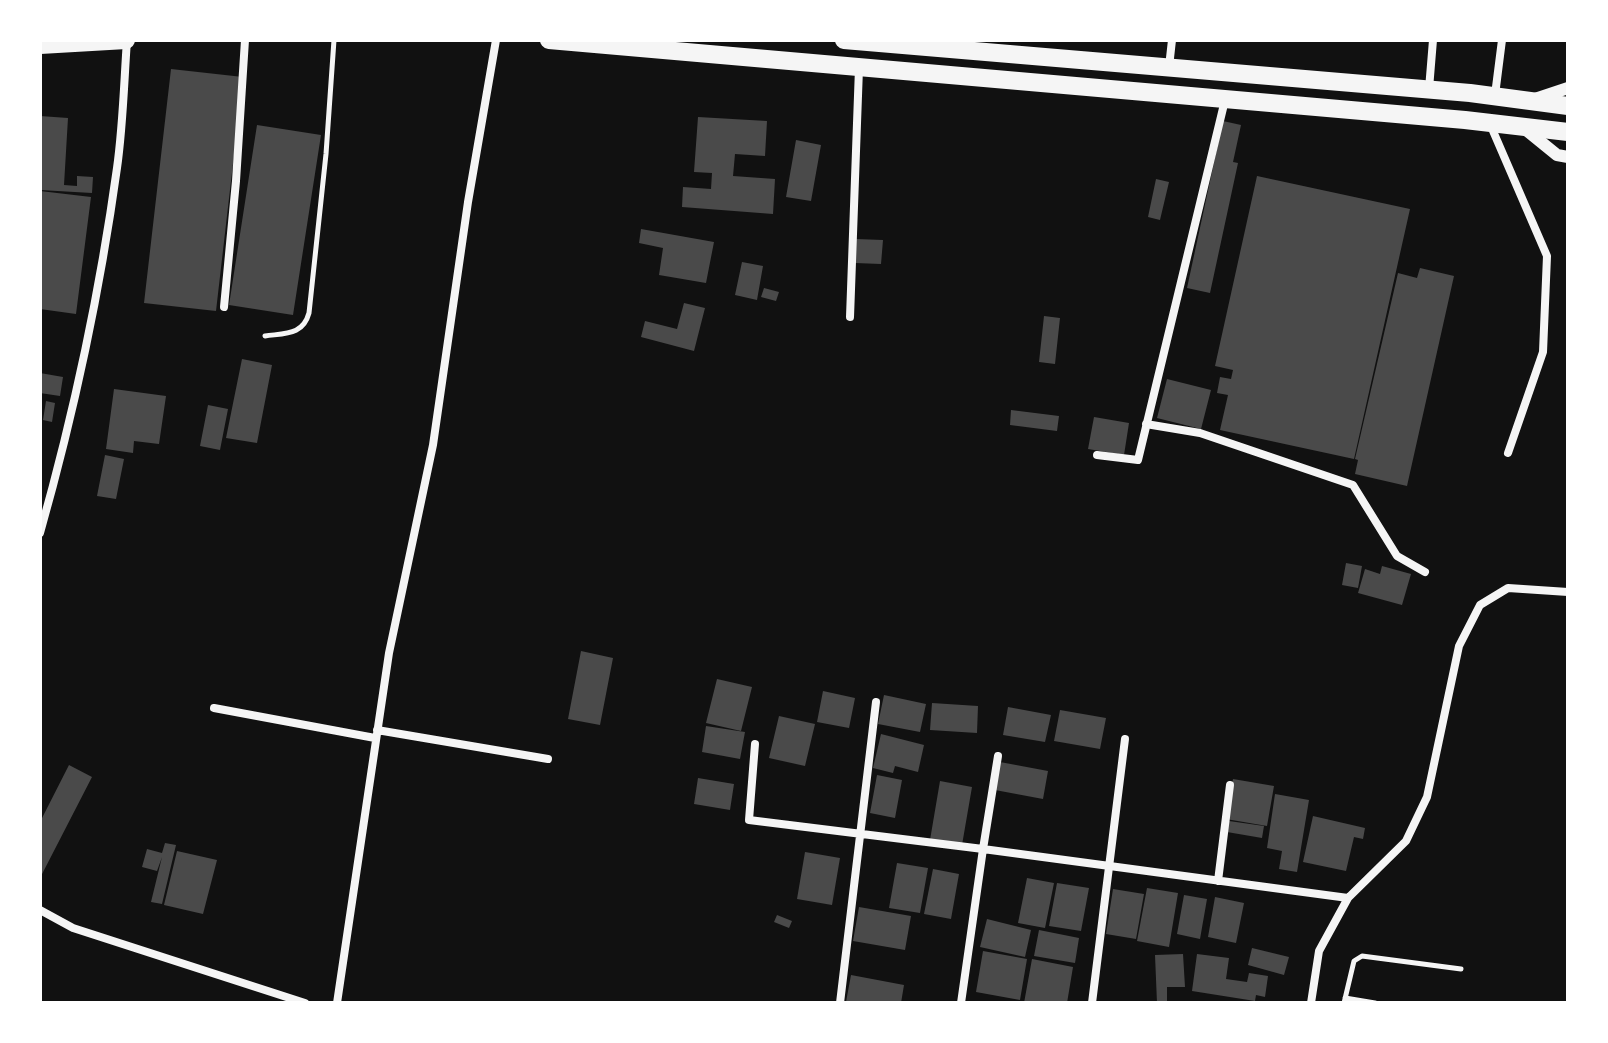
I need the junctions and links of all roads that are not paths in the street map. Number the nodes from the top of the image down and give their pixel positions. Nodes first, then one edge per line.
1 (127, 40) edge
2 (245, 40) edge
3 (334, 40) edge
4 (496, 40) edge
5 (549, 40) edge
6 (844, 40) edge
7 (860, 40) edge
8 (1172, 40) edge
9 (1433, 40) edge
10 (1502, 40) edge
11 (40, 45) edge
12 (859, 67) junction
13 (1169, 67) junction
14 (1568, 88) edge
15 (1429, 90) junction
16 (1495, 96) junction
17 (1225, 99) junction
18 (1532, 100) junction
19 (1568, 106) edge
20 (1490, 123) junction
21 (1522, 126) junction
22 (1568, 132) edge
23 (1568, 157) edge
24 (224, 307) dead end
25 (850, 317) dead end
26 (265, 336) dead end
27 (1146, 424) junction
28 (1508, 453) dead end
29 (1097, 455) dead end
30 (40, 533) edge
31 (1425, 572) dead end
32 (1568, 592) edge
33 (876, 702) dead end
34 (214, 708) dead end
35 (376, 734) junction
36 (1125, 739) dead end
37 (755, 744) dead end
38 (998, 756) dead end
39 (548, 759) dead end
40 (1230, 785) dead end
41 (860, 834) junction
42 (983, 849) junction
43 (1110, 866) junction
44 (1218, 881) junction
45 (1348, 898) junction
46 (40, 910) edge
47 (1461, 969) dead end
48 (1345, 1000) edge
49 (305, 1003) edge
50 (337, 1003) edge
51 (840, 1003) edge
52 (961, 1003) edge
53 (1092, 1003) edge
54 (1311, 1003) edge
55 (1375, 1003) edge

1 - 11 highway
1 - 30 street
2 - 24 street
3 - 26 lane
4 - 35 street
5 - 12 highway
6 - 7 highway
7 - 13 highway
8 - 13 street
9 - 15 street
10 - 16 street
12 - 17 highway
12 - 25 street
13 - 15 highway
14 - 18 street
15 - 16 highway
16 - 18 highway
17 - 20 highway
17 - 27 street
18 - 19 highway
20 - 21 highway
20 - 28 street
21 - 22 highway
21 - 23 street
27 - 29 street
27 - 31 street
32 - 45 street
33 - 41 street
34 - 35 street
35 - 39 street
35 - 50 street
36 - 43 street
37 - 41 street
38 - 42 street
40 - 44 street
41 - 42 street
41 - 51 street
42 - 43 street
42 - 52 street
43 - 44 street
43 - 53 street
44 - 45 street
45 - 54 street
46 - 49 street
47 - 48 lane
48 - 55 lane

